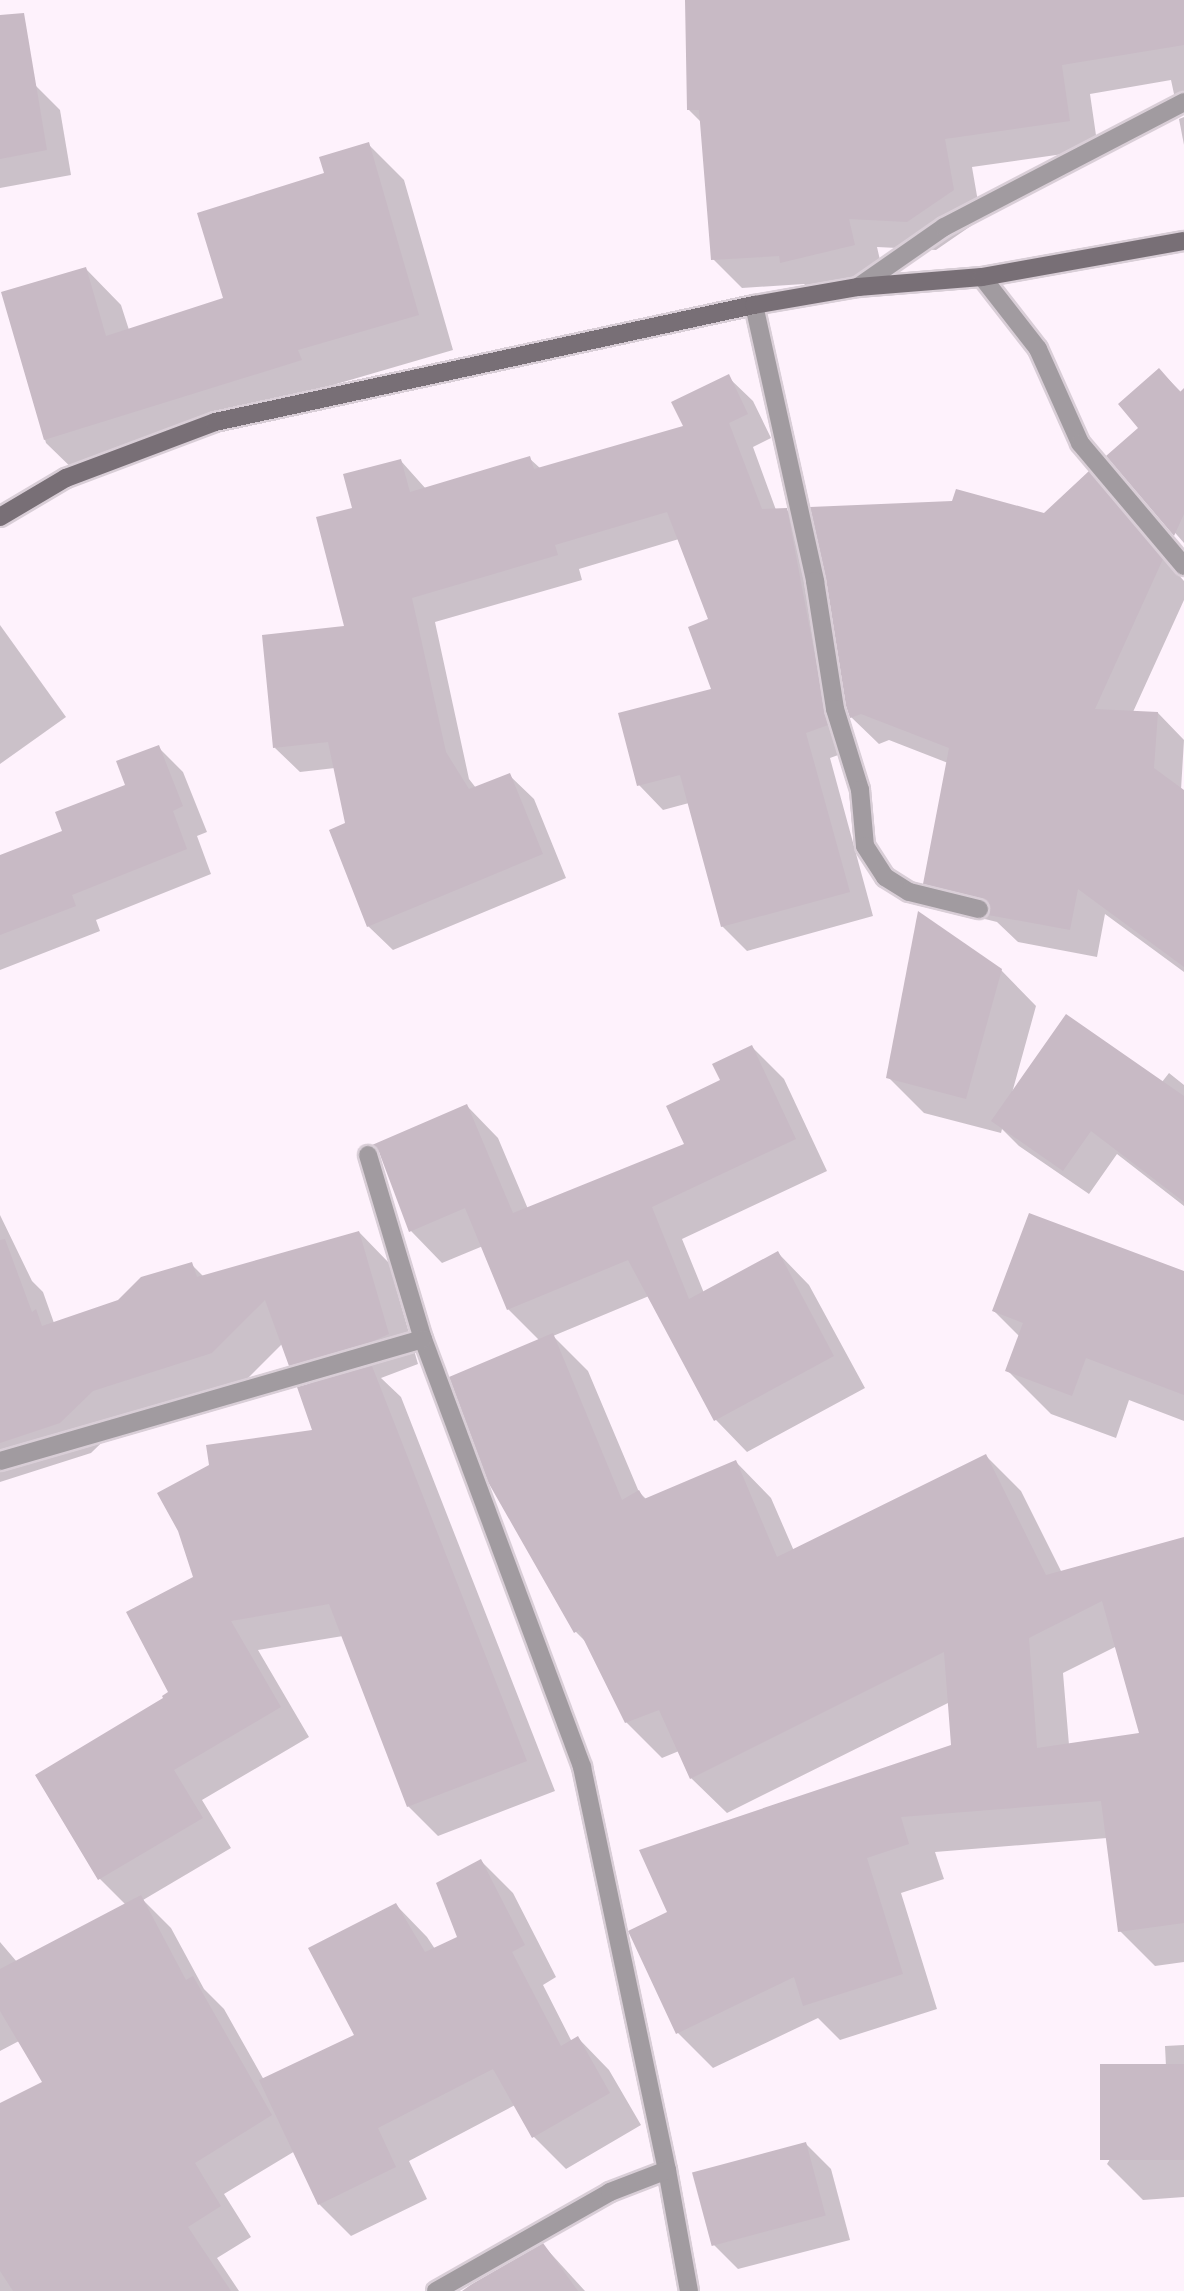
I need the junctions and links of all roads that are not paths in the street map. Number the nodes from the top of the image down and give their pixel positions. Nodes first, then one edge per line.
1 (1184, 102) edge
2 (1184, 241) edge
3 (982, 277) junction
4 (858, 287) junction
5 (754, 305) junction
6 (0, 517) edge
7 (1184, 566) edge
8 (979, 909) dead end
9 (368, 1155) dead end
10 (423, 1339) junction
11 (0, 1461) edge
12 (667, 2170) junction
13 (436, 2291) edge
14 (689, 2291) edge

1 - 4 street
2 - 3 street
3 - 4 street
3 - 7 street
4 - 5 street
5 - 6 street
5 - 8 street
9 - 10 street
10 - 11 street
10 - 12 street
12 - 13 street
12 - 14 street

